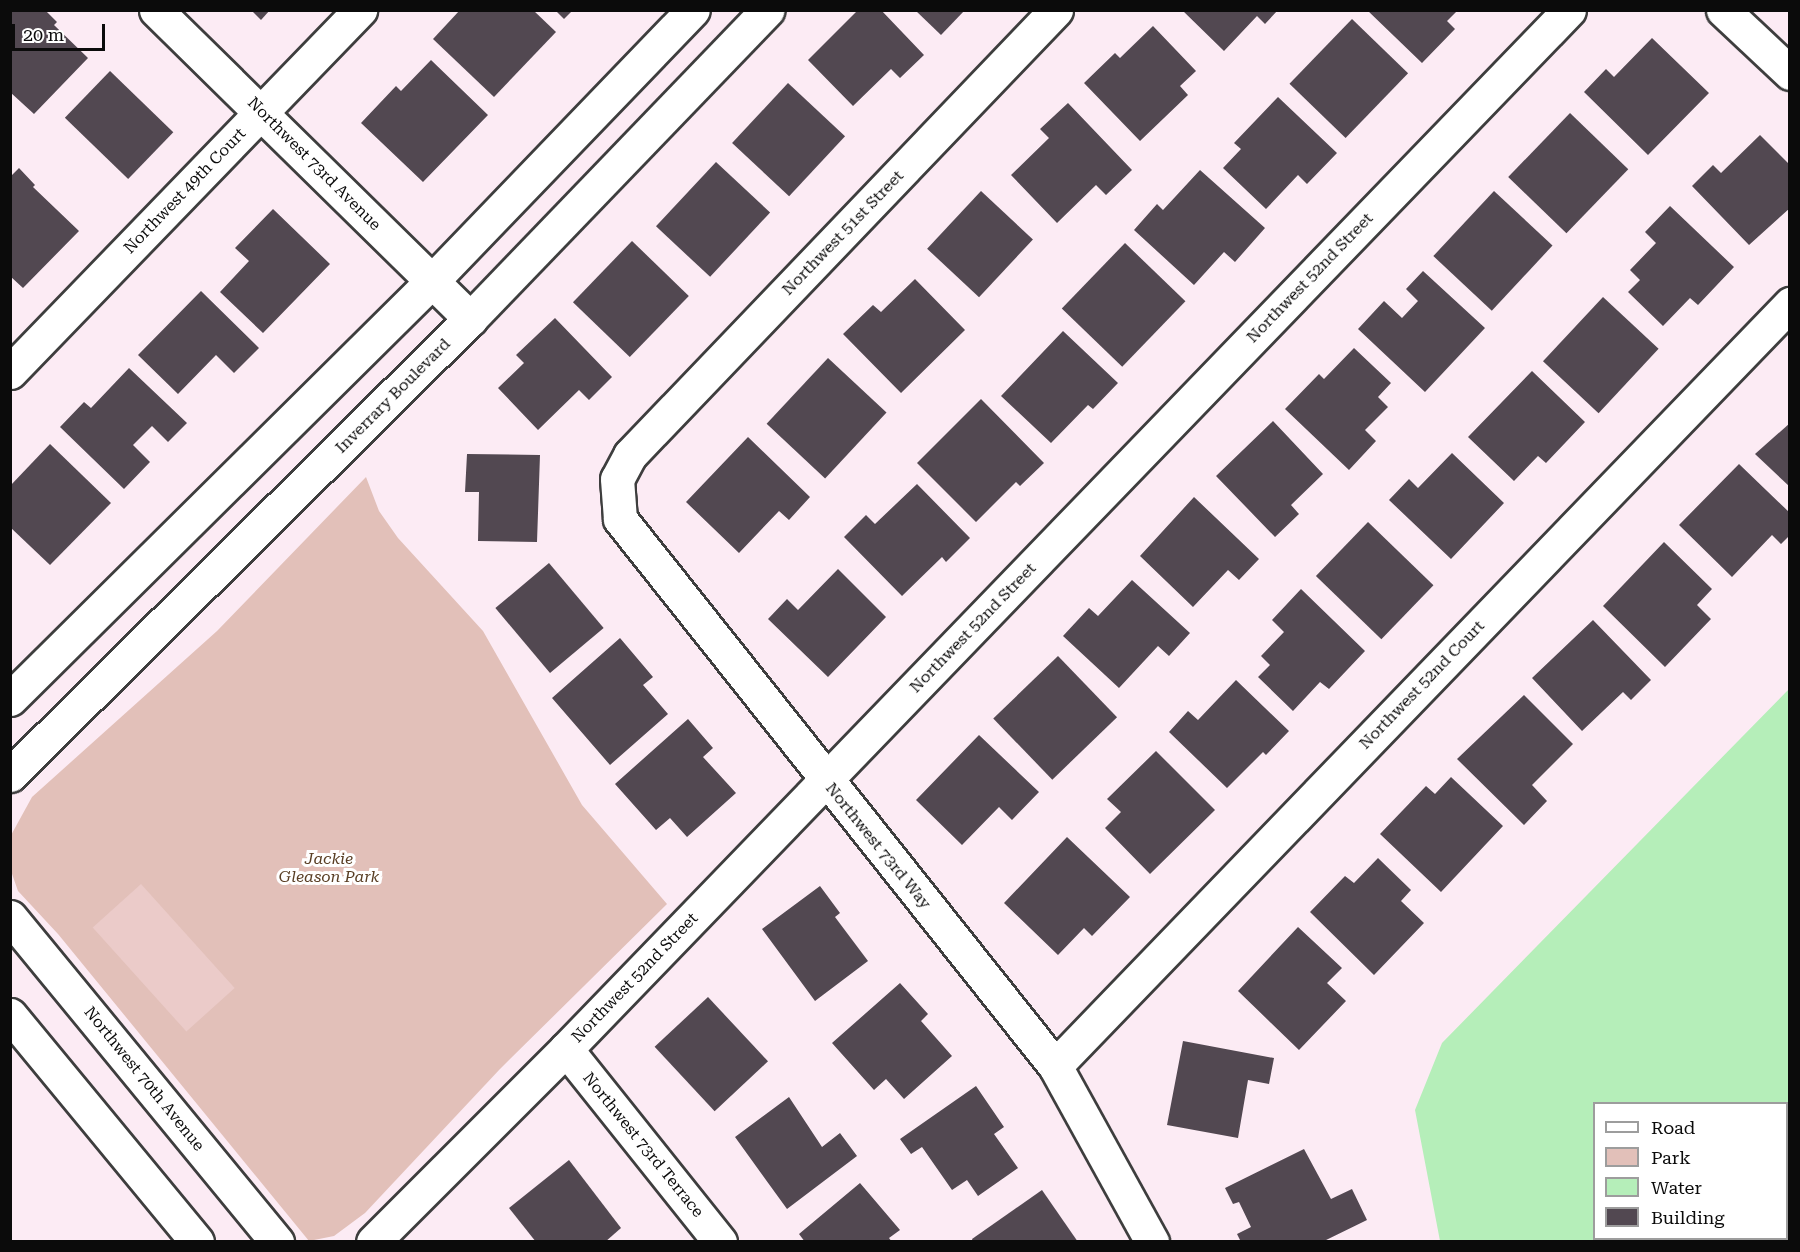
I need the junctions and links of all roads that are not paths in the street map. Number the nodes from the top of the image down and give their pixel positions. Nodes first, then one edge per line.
1 (156, 10) edge
2 (360, 10) edge
3 (693, 10) edge
4 (767, 10) edge
5 (1056, 10) edge
6 (1569, 10) edge
7 (1723, 10) edge
8 (1790, 73) edge
9 (262, 112) junction
10 (432, 281) junction
11 (1790, 304) edge
12 (470, 319) junction
13 (10, 372) edge
14 (630, 455) joint
15 (10, 699) edge
16 (10, 775) edge
17 (826, 780) junction
18 (10, 917) edge
19 (10, 1015) edge
20 (566, 1049) junction
21 (1054, 1066) junction
22 (197, 1242) edge
23 (277, 1242) edge
24 (373, 1242) edge
25 (720, 1242) edge
26 (1152, 1242) edge

1 - 9 street, Northwest 73rd Avenue
2 - 9 street, Northwest 49th Court
3 - 10 street
4 - 12 street, Inverrary Boulevard
5 - 14 street, Northwest 51st Street
6 - 17 street, Northwest 52nd Street
7 - 8 street
9 - 10 street, Northwest 73rd Avenue
9 - 13 street, Northwest 49th Court
10 - 12 street, Northwest 73rd Avenue
10 - 15 street
11 - 21 street, Northwest 52nd Court
12 - 16 street, Inverrary Boulevard
14 - 17 street, Northwest 73rd Way
17 - 20 street, Northwest 52nd Street
17 - 21 street, Northwest 73rd Way
18 - 23 street, Northwest 70th Avenue
19 - 22 street
20 - 24 street, Northwest 52nd Street
20 - 25 street, Northwest 73rd Terrace
21 - 26 street, Northwest 73rd Way

